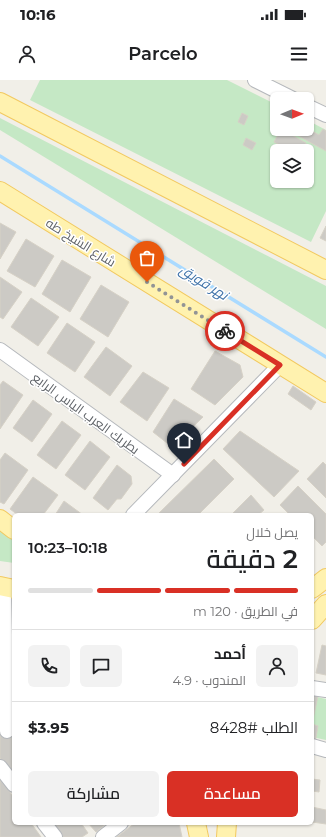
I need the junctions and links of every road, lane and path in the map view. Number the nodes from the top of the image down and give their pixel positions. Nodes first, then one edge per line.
1 (255, 80) edge
2 (279, 92) edge
3 (0, 102) edge
4 (314, 110) edge
5 (326, 116) edge
6 (0, 191) edge
7 (326, 270) edge
8 (0, 350) edge
9 (280, 365) junction
10 (326, 393) edge
11 (173, 475) junction
12 (135, 513) edge
13 (0, 519) edge
14 (12, 528) edge
15 (326, 578) edge
16 (6, 587) edge
17 (314, 587) edge
18 (326, 604) edge
19 (314, 618) edge
20 (2, 665) edge
21 (314, 688) edge
22 (326, 690) edge
23 (7, 731) edge
24 (314, 747) edge
25 (326, 750) edge
26 (0, 767) edge
27 (12, 782) edge
28 (46, 825) edge
29 (119, 825) edge
30 (196, 825) edge
31 (228, 825) edge
32 (55, 837) edge
33 (104, 837) edge
34 (199, 837) edge
35 (226, 837) edge

1 - 2 street
3 - 7 main road
4 - 5 street
6 - 9 main road, شارع الشيخ طه
8 - 11 street, بطريك العرب الياس الرابع
9 - 10 main road, شارع الشيخ طه
9 - 11 street
11 - 12 street
13 - 14 main road
15 - 17 main road
16 - 20 street
18 - 19 main road
20 - 23 street
21 - 22 street
24 - 25 street
26 - 27 street
28 - 32 street
29 - 33 street
30 - 34 main road
31 - 35 main road

